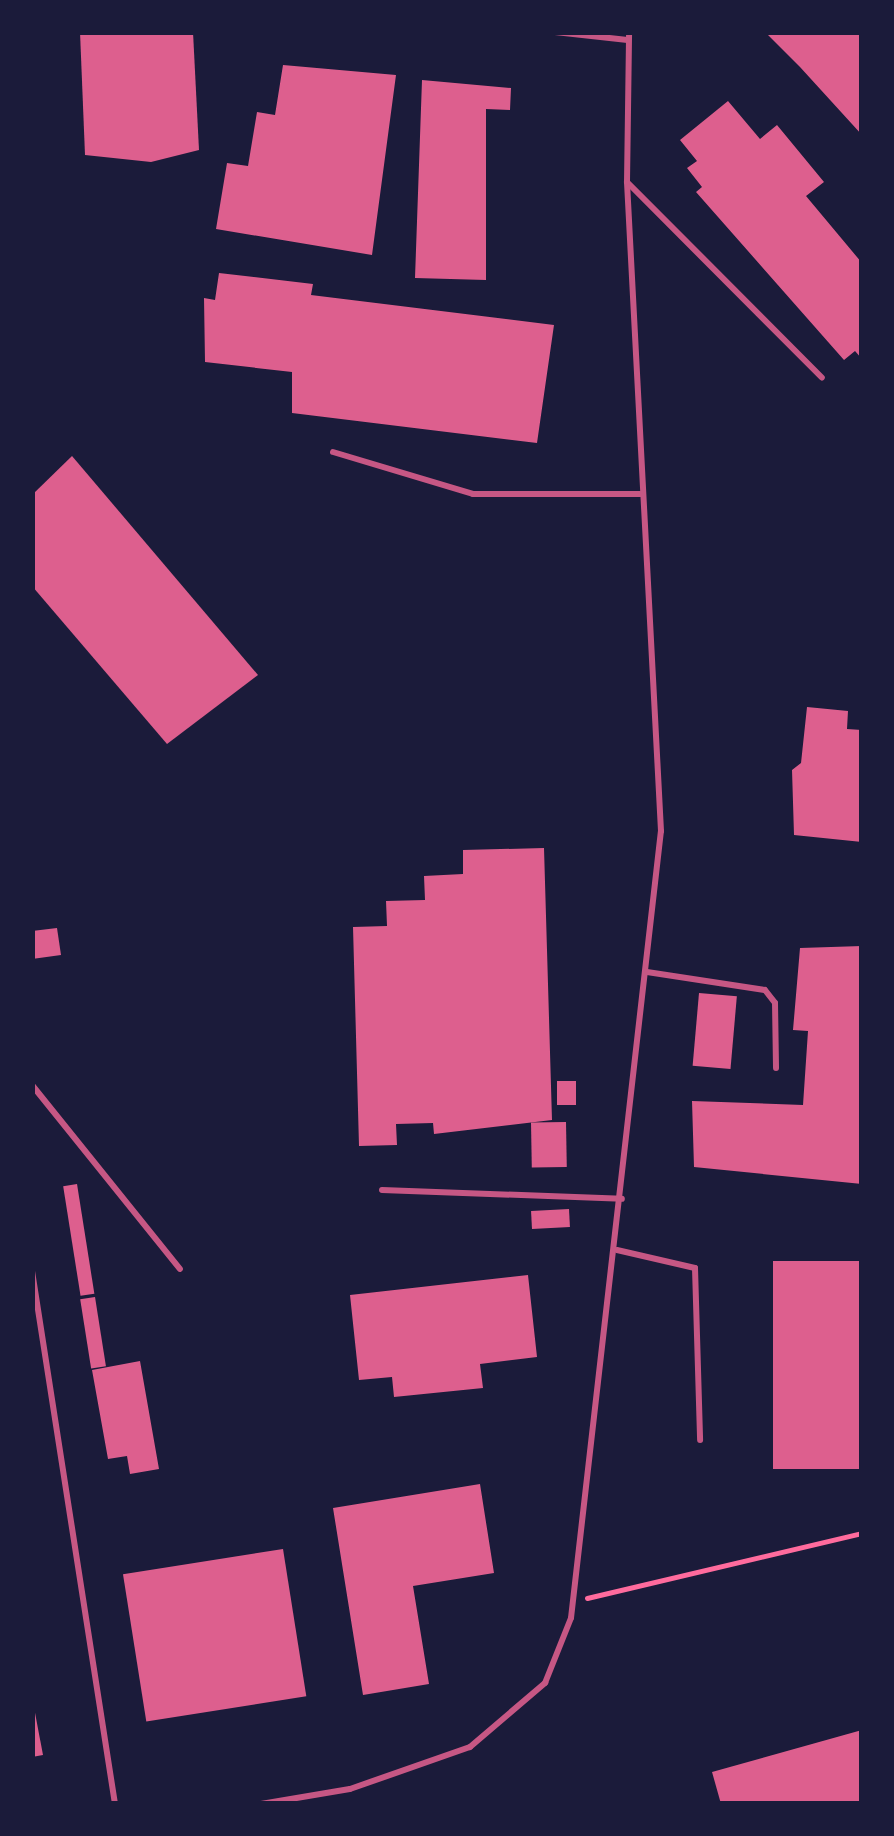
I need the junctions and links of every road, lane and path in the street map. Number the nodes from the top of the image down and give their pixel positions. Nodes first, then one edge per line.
1 (555, 32) edge
2 (629, 36) edge
3 (627, 182) junction
4 (822, 378) dead end
5 (334, 452) dead end
6 (643, 494) junction
7 (647, 972) junction
8 (776, 1068) dead end
9 (32, 1086) edge
10 (382, 1190) dead end
11 (622, 1199) junction
12 (617, 1250) junction
13 (180, 1269) dead end
14 (32, 1271) edge
15 (700, 1440) dead end
16 (862, 1532) edge
17 (574, 1602) junction
18 (115, 1804) edge
19 (261, 1804) edge

1 - 2 lane
2 - 3 lane
3 - 4 lane
3 - 6 lane
5 - 6 lane
6 - 7 lane
7 - 8 lane
7 - 11 lane
9 - 13 lane
10 - 11 lane
11 - 12 lane
12 - 15 lane
12 - 17 lane
14 - 18 lane
16 - 17 path
17 - 19 lane

